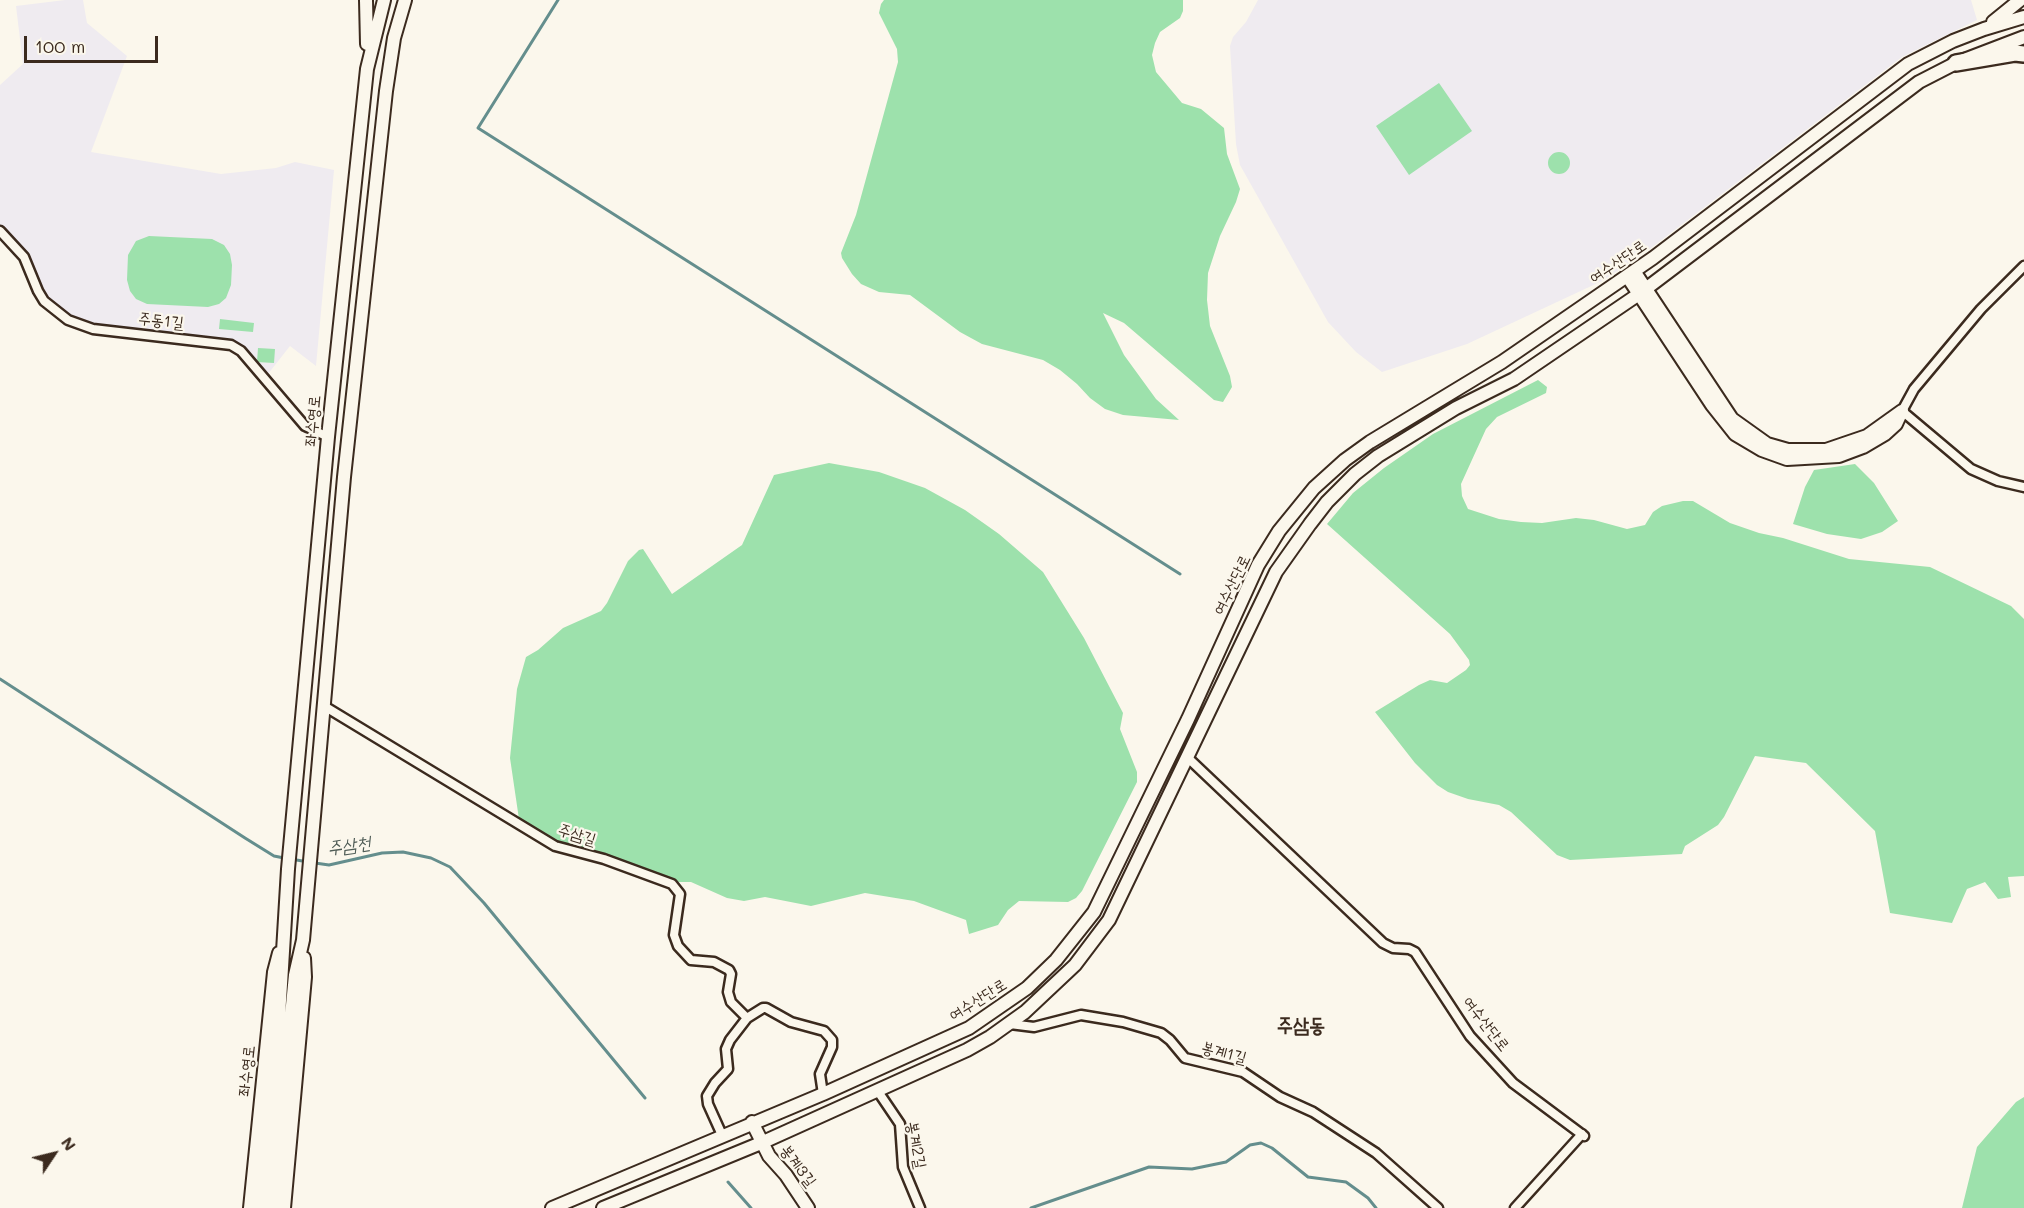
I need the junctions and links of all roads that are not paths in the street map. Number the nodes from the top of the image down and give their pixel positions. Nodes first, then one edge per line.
1 (366, 0) edge
2 (384, 0) edge
3 (405, 0) edge
4 (2020, 0) edge
5 (2024, 17) edge
6 (1984, 28) junction
7 (2024, 37) edge
8 (2024, 54) edge
9 (1956, 63) junction
10 (367, 69) junction
11 (0, 231) edge
12 (2024, 266) edge
13 (1631, 273) junction
14 (1642, 291) junction
15 (1902, 411) junction
16 (328, 437) junction
17 (2024, 487) edge
18 (324, 706) junction
19 (1187, 757) junction
20 (283, 937) junction
21 (303, 940) junction
22 (1000, 1008) junction
23 (747, 1018) junction
24 (1010, 1024) junction
25 (878, 1090) junction
26 (823, 1094) junction
27 (752, 1122) junction
28 (722, 1135) junction
29 (761, 1143) junction
30 (250, 1208) edge
31 (261, 1208) edge
32 (272, 1208) edge
33 (284, 1208) edge
34 (552, 1208) edge
35 (603, 1208) edge
36 (808, 1208) edge
37 (920, 1208) edge
38 (1438, 1208) edge
39 (1515, 1208) edge

1 - 10 street
2 - 10 street, 좌수영로
3 - 18 street
4 - 6 street
5 - 6 street, 여수산단로
6 - 13 street, 여수산단로
7 - 9 street, 여수산단로
8 - 9 highway
9 - 14 street, 여수산단로
10 - 16 street, 좌수영로
11 - 16 street, 주동1길
12 - 15 street
13 - 14 street
13 - 22 street, 여수산단로
14 - 15 street
14 - 19 street, 여수산단로
15 - 17 street
16 - 20 street, 좌수영로
18 - 21 street
18 - 23 street, 주삼길
19 - 24 street, 여수산단로
19 - 39 street, 여수산단로
20 - 30 street, 좌수영로
20 - 31 street, 좌수영로
21 - 32 street
21 - 33 street
22 - 24 street
22 - 26 street, 여수산단로
23 - 26 street
23 - 28 street
24 - 25 street, 여수산단로
24 - 38 street, 봉계1길
25 - 29 street, 여수산단로
25 - 37 street, 봉계2길
26 - 27 street, 여수산단로
27 - 28 street, 여수산단로
27 - 29 street, 봉계3길
28 - 34 street, 여수산단로
29 - 35 street, 여수산단로
29 - 36 street, 봉계3길

